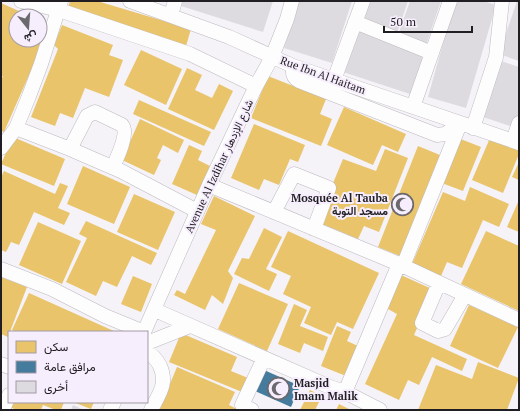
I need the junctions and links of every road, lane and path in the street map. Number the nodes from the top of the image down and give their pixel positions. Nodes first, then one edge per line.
1 (21, 1) edge
2 (130, 1) edge
3 (175, 1) edge
4 (292, 1) edge
5 (363, 1) edge
6 (450, 1) edge
7 (500, 1) edge
8 (60, 5) edge
9 (171, 15) junction
10 (355, 22) junction
11 (432, 53) junction
12 (272, 57) junction
13 (293, 66) junction
14 (334, 80) junction
15 (256, 86) junction
16 (413, 107) junction
17 (519, 123) edge
18 (467, 126) junction
19 (16, 128) junction
20 (3, 142) edge
21 (516, 142) edge
22 (70, 149) junction
23 (113, 167) junction
24 (208, 185) junction
25 (197, 211) junction
26 (274, 212) junction
27 (314, 229) junction
28 (401, 265) junction
29 (1, 269) edge
30 (439, 283) junction
31 (465, 295) junction
32 (155, 310) junction
33 (519, 320) edge
34 (190, 326) junction
35 (142, 331) edge
36 (144, 331) edge
37 (148, 343) edge
38 (148, 354) edge
39 (264, 358) junction
40 (345, 392) junction
41 (8, 398) edge
42 (365, 407) edge
43 (3, 410) edge
44 (152, 410) edge
45 (252, 410) edge
46 (380, 410) edge

1 - 8 street
2 - 9 street, Rue Ibn Al Haitam
3 - 9 street
4 - 12 street, Avenue Al Izdihar شارع الإزدهار
5 - 10 street
6 - 11 street
7 - 18 street
8 - 15 street
8 - 19 street
9 - 12 street, Rue Ibn Al Haitam
10 - 11 street
10 - 14 street
11 - 16 street
12 - 13 street, Rue Ibn Al Haitam
12 - 15 street, Avenue Al Izdihar شارع الإزدهار
13 - 14 street, Rue Ibn Al Haitam
13 - 18 street
14 - 16 street, Rue Ibn Al Haitam
15 - 24 street, Avenue Al Izdihar شارع الإزدهار
16 - 18 street, Rue Ibn Al Haitam
17 - 21 street
18 - 21 street, Rue Ibn Al Haitam
18 - 28 street
19 - 20 street
19 - 22 street
22 - 23 street
22 - 23 street
23 - 25 street
24 - 25 street, Avenue Al Izdihar شارع الإزدهار
24 - 26 street
25 - 32 street, Avenue Al Izdihar شارع الإزدهار
26 - 27 street
26 - 27 street
27 - 28 street
28 - 30 street
28 - 40 street
29 - 35 street
30 - 31 street
30 - 31 street
31 - 33 street
32 - 34 street
32 - 36 street, Avenue Al Izdihar شارع الإزدهار
34 - 37 street
34 - 39 street
38 - 44 street
39 - 40 street
39 - 45 street
40 - 42 street
41 - 43 street
42 - 46 street

